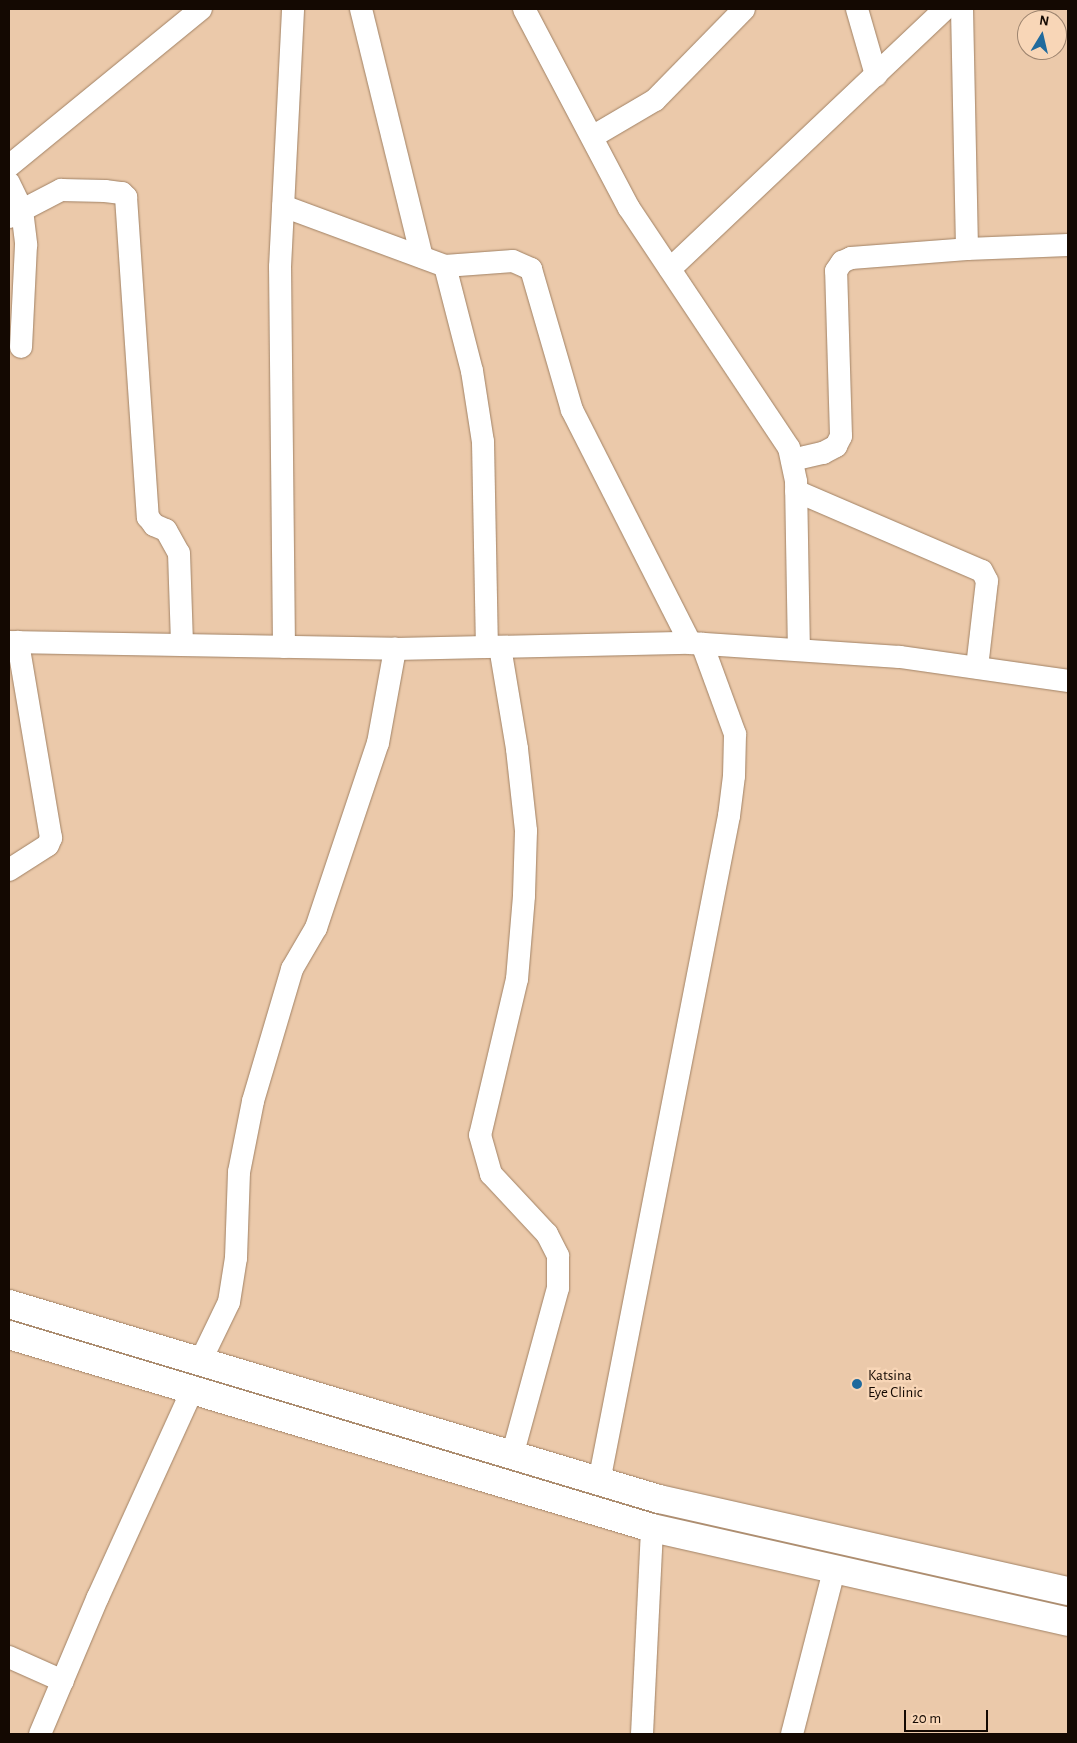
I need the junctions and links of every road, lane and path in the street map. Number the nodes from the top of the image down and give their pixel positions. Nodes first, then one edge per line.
1 (201, 9) edge
2 (293, 9) edge
3 (361, 9) edge
4 (524, 9) edge
5 (744, 9) edge
6 (857, 9) edge
7 (945, 9) edge
8 (962, 9) edge
9 (876, 75) junction
10 (592, 137) junction
11 (9, 166) edge
12 (9, 183) edge
13 (284, 206) junction
14 (15, 214) edge
15 (1068, 245) edge
16 (968, 249) junction
17 (422, 257) junction
18 (445, 266) junction
19 (670, 269) junction
20 (21, 347) dead end
21 (792, 460) junction
22 (796, 491) junction
23 (13, 642) edge
24 (696, 643) junction
25 (182, 645) junction
26 (284, 647) junction
27 (494, 647) junction
28 (395, 649) junction
29 (799, 649) junction
30 (977, 667) junction
31 (1068, 681) edge
32 (9, 870) edge
33 (9, 1304) edge
34 (9, 1335) edge
35 (201, 1360) junction
36 (193, 1388) junction
37 (287, 1388) junction
38 (276, 1416) junction
39 (512, 1456) junction
40 (599, 1482) junction
41 (652, 1528) junction
42 (834, 1570) junction
43 (1068, 1592) edge
44 (1068, 1622) edge
45 (9, 1657) edge
46 (63, 1681) junction
47 (40, 1734) edge
48 (642, 1734) edge
49 (792, 1734) edge

1 - 11 street
2 - 13 street
3 - 17 street
4 - 10 street
5 - 10 street
6 - 9 street
7 - 9 street
8 - 16 street
9 - 19 street
10 - 19 street
12 - 14 street
13 - 17 street
13 - 26 street
14 - 20 street
14 - 25 street
15 - 16 street
16 - 21 street
17 - 18 street
18 - 24 street
18 - 27 street
19 - 21 street
21 - 22 street
22 - 29 street
22 - 30 street
23 - 25 street
23 - 32 street
24 - 27 street
24 - 29 street
24 - 40 street
25 - 26 street
26 - 28 street
27 - 28 street
27 - 39 street
28 - 35 street
29 - 30 street
30 - 31 street
33 - 35 highway
34 - 36 highway
35 - 37 highway
36 - 38 highway
36 - 46 street
37 - 38 highway
37 - 39 highway
38 - 41 highway
39 - 40 highway
40 - 43 highway
41 - 42 highway
41 - 48 street
42 - 44 highway
42 - 49 street
45 - 46 street
46 - 47 street

